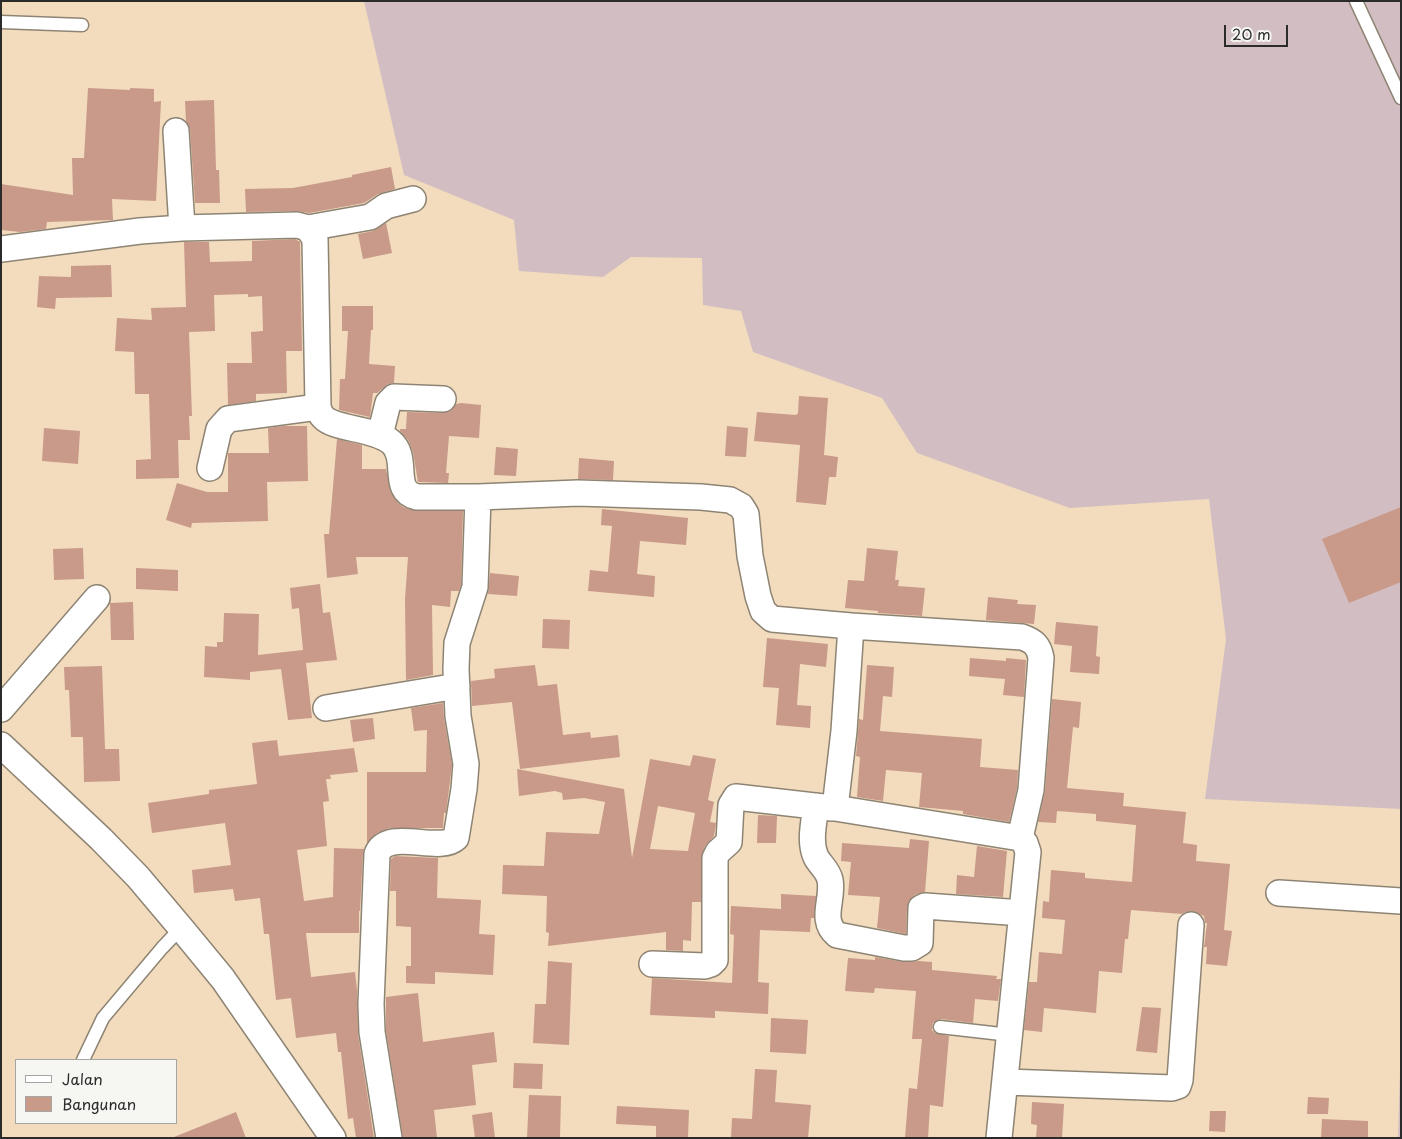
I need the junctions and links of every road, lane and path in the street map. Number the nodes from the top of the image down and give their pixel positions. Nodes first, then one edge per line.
1 (1356, 1) edge
2 (1, 22) edge
3 (82, 25) dead end
4 (1401, 98) edge
5 (176, 131) dead end
6 (413, 198) dead end
7 (182, 228) junction
8 (308, 228) junction
9 (1, 249) edge
10 (443, 399) dead end
11 (318, 406) junction
12 (380, 435) junction
13 (210, 468) dead end
14 (478, 497) junction
15 (97, 598) dead end
16 (852, 626) junction
17 (457, 686) junction
18 (326, 708) dead end
19 (1, 709) edge
20 (1, 745) edge
21 (826, 807) junction
22 (1020, 838) junction
23 (1280, 893) dead end
24 (1401, 901) edge
25 (1022, 913) junction
26 (1191, 925) dead end
27 (181, 928) junction
28 (652, 964) dead end
29 (940, 1027) dead end
30 (1010, 1035) junction
31 (83, 1059) edge
32 (1006, 1082) junction
33 (333, 1138) edge
34 (389, 1138) edge
35 (999, 1138) edge

1 - 4 lane
2 - 3 lane
5 - 7 street
6 - 8 street
7 - 8 street
7 - 9 street
8 - 11 street
10 - 12 street
11 - 12 street
11 - 13 street
12 - 14 street
14 - 16 street
14 - 17 street
15 - 19 street
16 - 21 street
16 - 22 street
17 - 18 street
17 - 34 street
20 - 27 street
21 - 22 street
21 - 25 street
21 - 28 street
22 - 25 street
23 - 24 street
25 - 30 street
26 - 32 street
27 - 31 lane
27 - 33 street
29 - 30 lane
30 - 32 street
32 - 35 street

